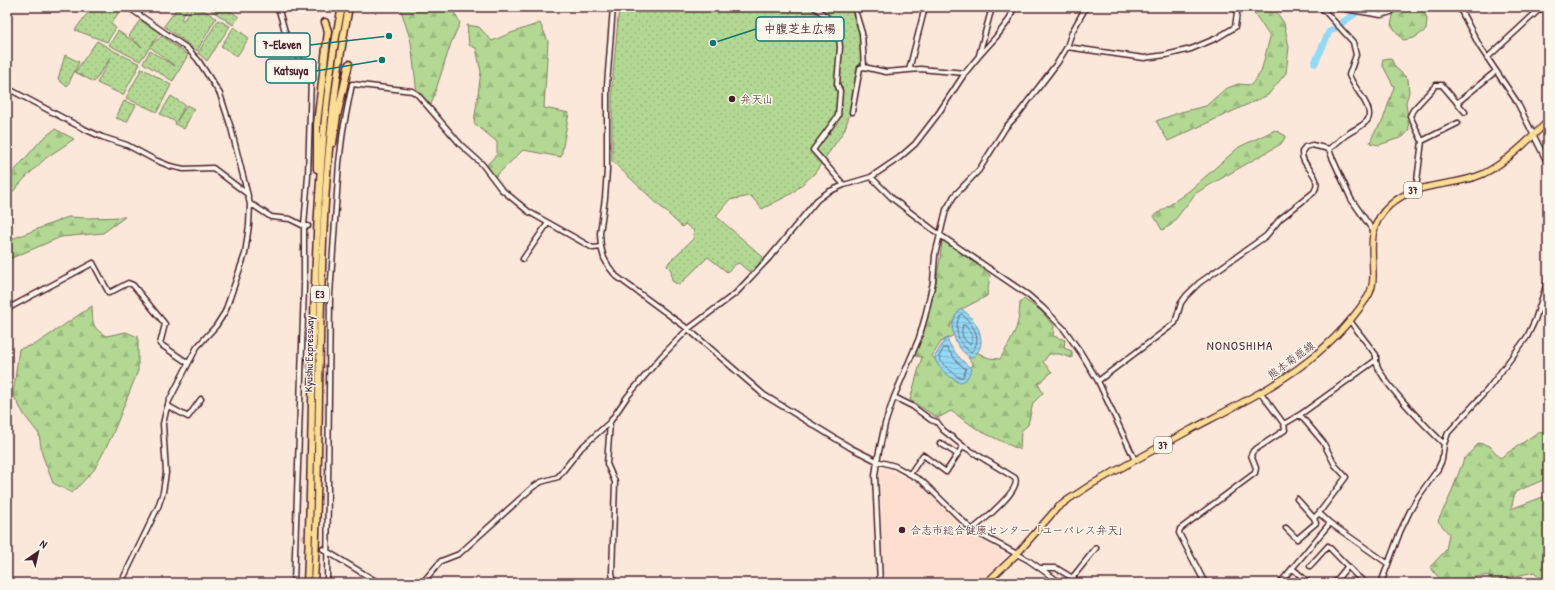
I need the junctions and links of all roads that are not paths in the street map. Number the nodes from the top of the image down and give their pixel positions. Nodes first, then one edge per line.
1 (128, 7) edge
2 (278, 7) edge
3 (342, 7) edge
4 (349, 7) edge
5 (613, 7) edge
6 (814, 7) edge
7 (854, 7) edge
8 (857, 7) edge
9 (925, 7) edge
10 (992, 7) edge
11 (1014, 7) edge
12 (1086, 7) edge
13 (1235, 7) edge
14 (1321, 7) edge
15 (1334, 7) edge
16 (1395, 7) edge
17 (1459, 7) edge
18 (1542, 7) edge
19 (856, 13) junction
20 (325, 22) dead end
21 (1067, 47) junction
22 (979, 56) junction
23 (1487, 58) junction
24 (349, 64) dead end
25 (864, 67) junction
26 (909, 70) junction
27 (1496, 71) junction
28 (965, 73) junction
29 (7, 88) edge
30 (1457, 103) junction
31 (852, 112) dead end
32 (1465, 112) dead end
33 (1548, 122) edge
34 (1458, 123) dead end
35 (1534, 136) junction
36 (1422, 140) junction
37 (1329, 149) junction
38 (1548, 164) edge
39 (871, 177) junction
40 (844, 185) junction
41 (1416, 189) junction
42 (247, 193) junction
43 (325, 200) junction
44 (250, 204) junction
45 (548, 223) junction
46 (306, 226) junction
47 (1374, 232) junction
48 (940, 234) junction
49 (601, 247) junction
50 (315, 248) junction
51 (523, 259) dead end
52 (1548, 280) edge
53 (7, 309) edge
54 (1350, 321) junction
55 (688, 329) junction
56 (1376, 360) junction
57 (188, 363) junction
58 (1098, 380) junction
59 (1261, 393) junction
60 (894, 397) junction
61 (201, 399) dead end
62 (168, 406) junction
63 (1300, 415) junction
64 (610, 422) junction
65 (1284, 424) junction
66 (940, 443) dead end
67 (1444, 444) junction
68 (963, 446) junction
69 (957, 454) junction
70 (1135, 460) junction
71 (877, 461) junction
72 (910, 474) junction
73 (1297, 499) dead end
74 (1319, 513) junction
75 (1314, 518) junction
76 (1330, 523) junction
77 (1286, 528) dead end
78 (972, 530) junction
79 (296, 534) junction
80 (301, 536) tunnel mouth
81 (1096, 548) dead end
82 (325, 551) junction
83 (1016, 555) junction
84 (1387, 564) junction
85 (1310, 566) dead end
86 (1348, 566) junction
87 (1039, 568) junction
88 (1293, 569) junction
89 (1072, 578) junction
90 (121, 583) edge
91 (294, 583) edge
92 (307, 583) edge
93 (314, 583) edge
94 (327, 583) edge
95 (378, 583) edge
96 (422, 583) edge
97 (614, 583) edge
98 (880, 583) edge
99 (986, 583) edge
100 (1061, 583) edge
101 (1081, 583) edge
102 (1205, 583) edge
103 (1280, 583) edge
104 (1309, 583) edge
105 (1334, 583) edge
106 (1366, 583) edge
107 (1381, 583) edge

1 - 42 street
2 - 46 street
3 - 50 highway, Kyushu Expressway / E3
4 - 43 highway, Kyushu Expressway / E3
5 - 49 street
6 - 40 street
7 - 19 street
8 - 19 street
9 - 26 street
10 - 22 street
11 - 22 street
12 - 21 street
13 - 21 street
14 - 37 street
15 - 16 street
17 - 23 street
18 - 23 street
19 - 25 street
20 - 50 highway
21 - 48 street
22 - 28 street
23 - 27 street
24 - 43 highway
25 - 26 street
25 - 31 street
26 - 28 street
27 - 30 street
27 - 35 street
28 - 39 street
29 - 42 street
30 - 32 street
30 - 36 street
33 - 35 main road, 熊本菊鹿線 / 37
34 - 36 street
35 - 38 street
35 - 41 main road, 熊本菊鹿線 / 37
36 - 41 street
37 - 47 street
37 - 58 street
39 - 40 street
39 - 48 street
40 - 55 street
41 - 47 main road, 熊本菊鹿線 / 37
42 - 44 street
43 - 93 highway, Kyushu Expressway / E3
44 - 46 street
44 - 57 street
45 - 49 street
45 - 51 street
45 - 82 street
46 - 79 street
47 - 54 main road, 熊本菊鹿線 / 37
48 - 58 street
48 - 60 street
49 - 55 street
50 - 92 highway, Kyushu Expressway / E3
52 - 67 street
53 - 57 street
54 - 56 street
54 - 59 main road, 熊本菊鹿線 / 37
55 - 64 street
55 - 71 street
56 - 63 street
56 - 67 street
57 - 62 street
58 - 70 street
59 - 65 street
59 - 70 main road, 熊本菊鹿線 / 37
60 - 68 street
60 - 71 street
61 - 62 street
62 - 90 street
63 - 65 street
63 - 74 street
64 - 96 street
64 - 97 street
65 - 102 street
66 - 69 street
67 - 84 street
68 - 69 street
68 - 78 street
69 - 72 street
70 - 83 main road, 熊本菊鹿線 / 37
71 - 72 street
71 - 98 street
72 - 78 street
73 - 75 street
74 - 75 street
74 - 76 street
75 - 77 street
76 - 84 street
76 - 88 street
78 - 83 street
79 - 80 street
79 - 91 street
81 - 89 street
82 - 94 street
82 - 95 street
83 - 87 street
83 - 99 main road, 熊本菊鹿線 / 37
84 - 107 street
85 - 86 street
86 - 105 street
86 - 106 street
87 - 89 street
87 - 100 street
88 - 103 street
88 - 104 street
89 - 101 street

